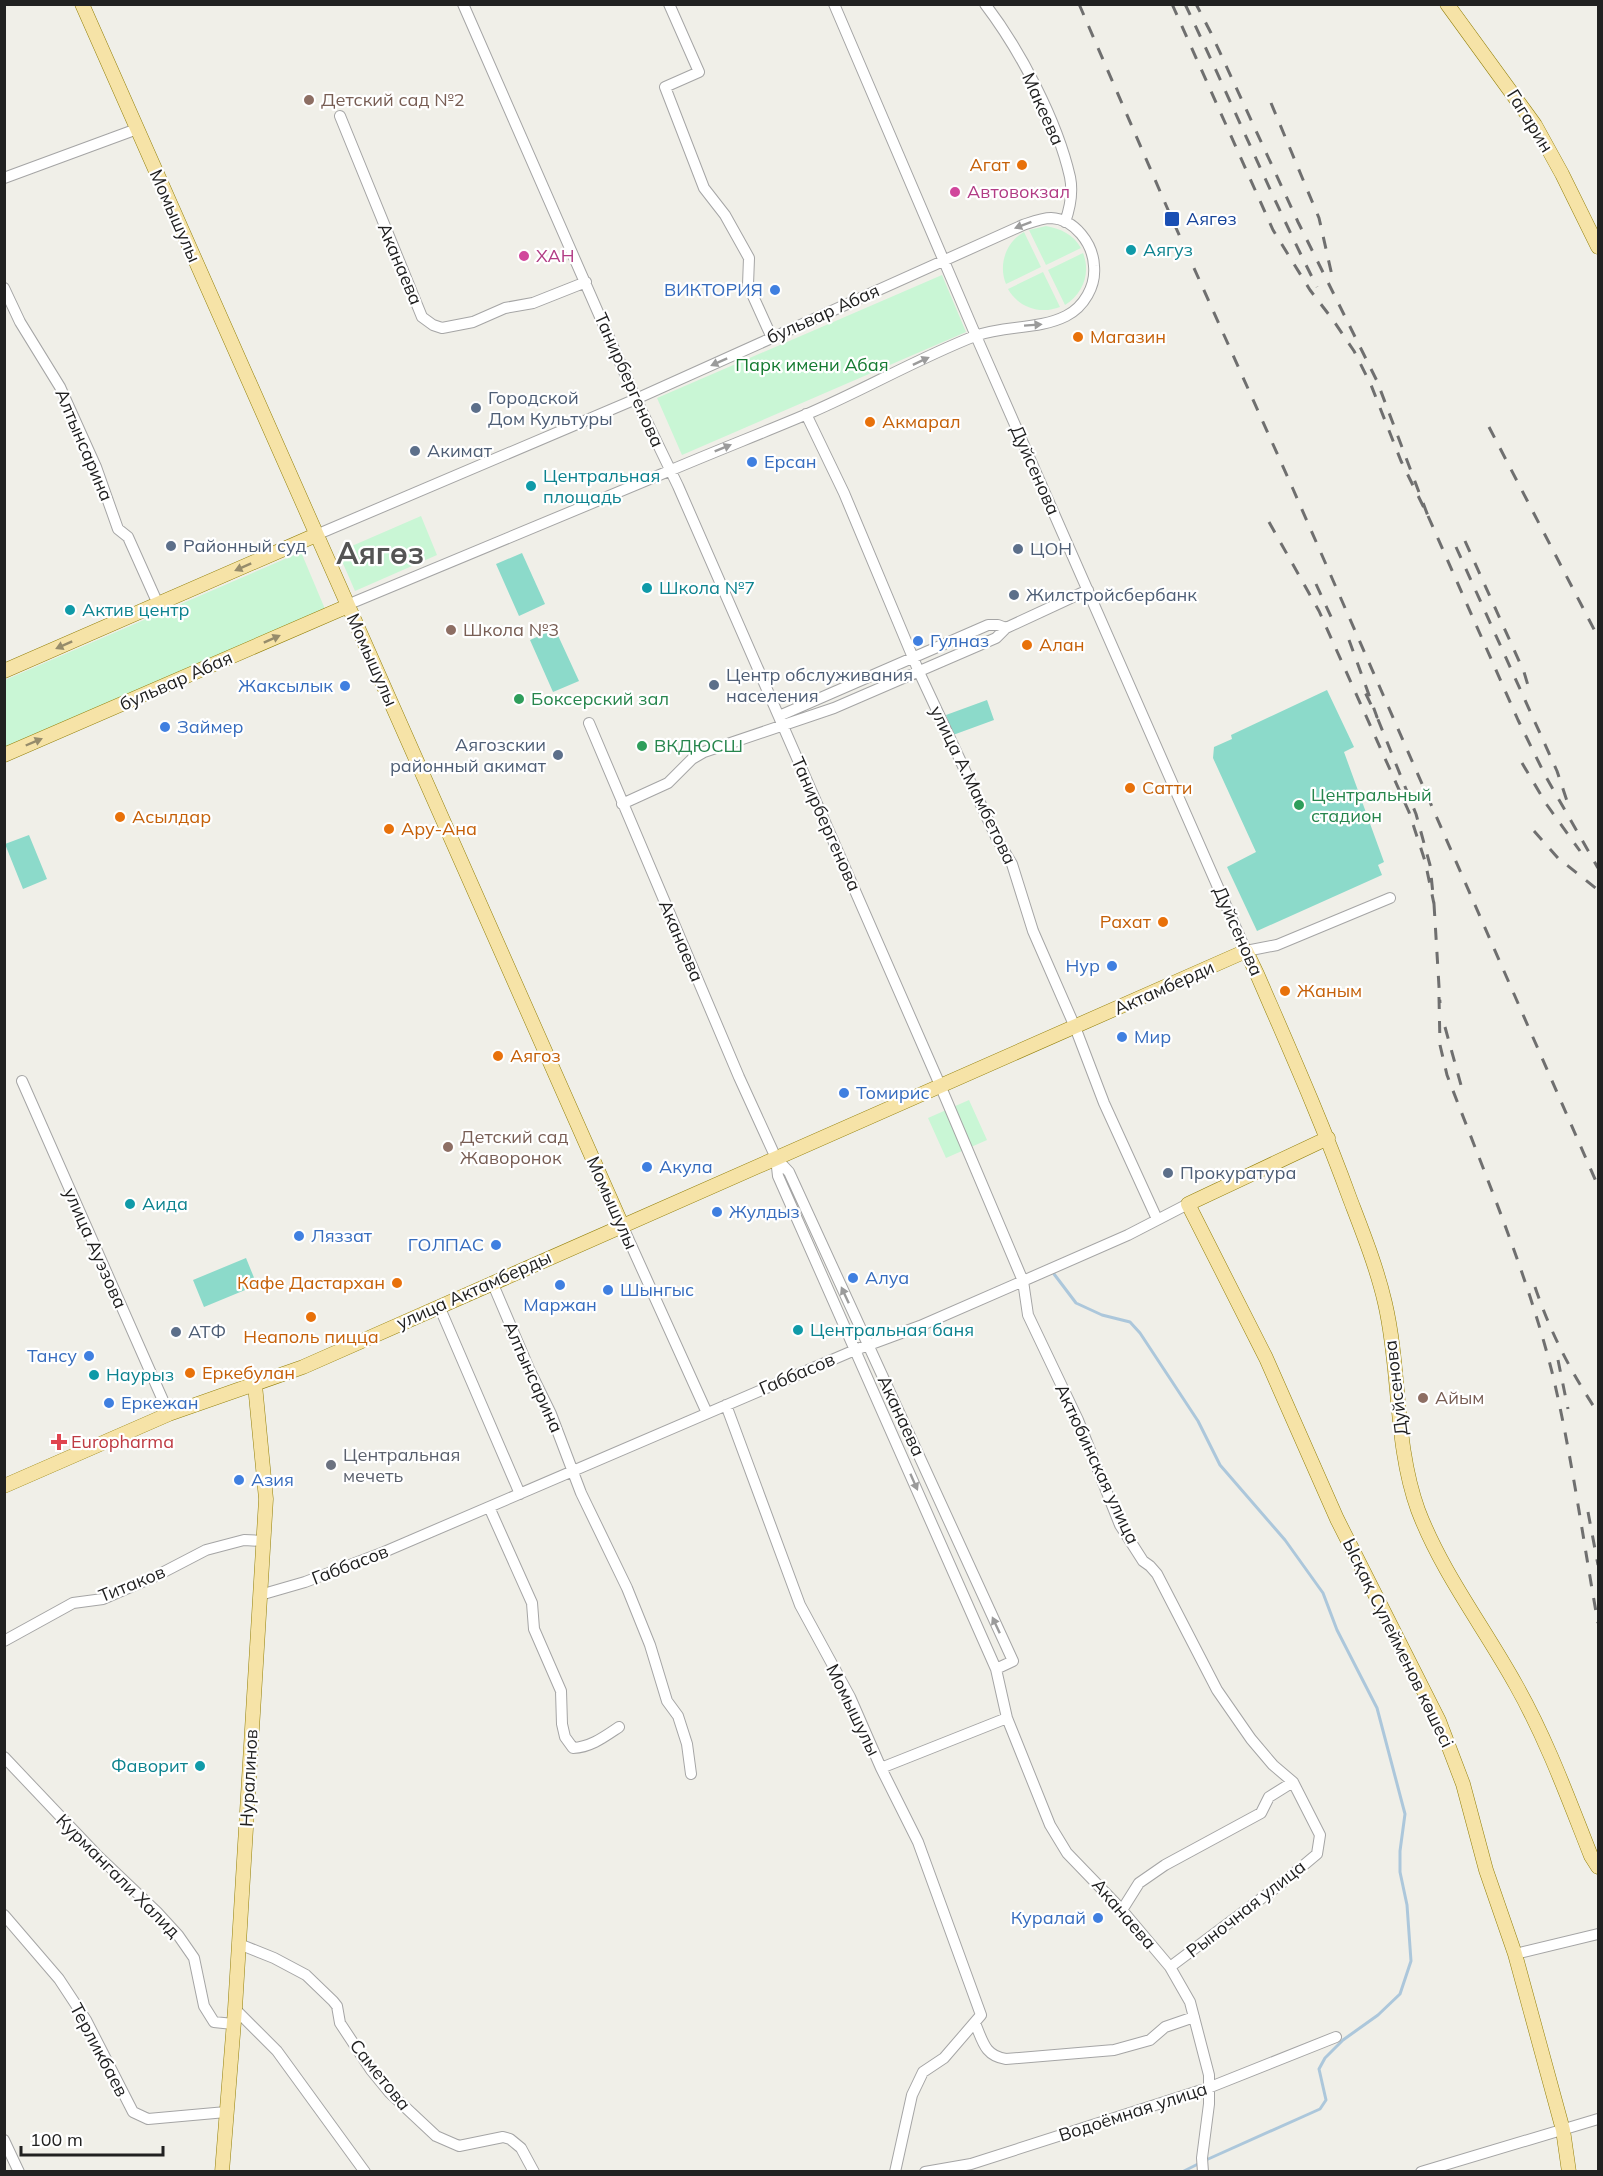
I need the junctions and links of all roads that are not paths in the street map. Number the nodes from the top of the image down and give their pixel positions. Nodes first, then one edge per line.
1 (82, 4) edge
2 (464, 4) edge
3 (669, 4) edge
4 (834, 4) edge
5 (985, 4) edge
6 (1448, 4) edge
7 (340, 116) dead end
8 (136, 129) junction
9 (4, 178) edge
10 (1065, 222) junction
11 (1599, 247) edge
12 (944, 259) junction
13 (586, 282) junction
14 (4, 288) edge
15 (976, 336) junction
16 (772, 338) junction
17 (636, 399) junction
18 (806, 414) junction
19 (669, 470) junction
20 (316, 536) junction
21 (1088, 590) junction
22 (158, 604) junction
23 (347, 606) junction
24 (1006, 627) junction
25 (913, 658) junction
26 (4, 671) edge
27 (919, 672) junction
28 (781, 721) junction
29 (589, 723) dead end
30 (4, 755) edge
31 (622, 804) junction
32 (1390, 898) dead end
33 (1246, 951) junction
34 (1076, 1027) junction
35 (22, 1081) dead end
36 (940, 1085) junction
37 (1328, 1138) junction
38 (776, 1158) junction
39 (1188, 1204) junction
40 (1157, 1219) junction
41 (622, 1225) junction
42 (1023, 1281) junction
43 (492, 1282) junction
44 (440, 1305) junction
45 (868, 1344) junction
46 (855, 1350) junction
47 (255, 1385) junction
48 (726, 1405) junction
49 (707, 1413) junction
50 (169, 1414) junction
51 (574, 1472) junction
52 (4, 1486) edge
53 (520, 1494) junction
54 (489, 1508) junction
55 (263, 1541) junction
56 (260, 1595) junction
57 (4, 1641) edge
58 (996, 1669) junction
59 (1007, 1718) junction
60 (619, 1727) dead end
61 (4, 1757) edge
62 (881, 1768) junction
63 (691, 1774) dead end
64 (1293, 1782) junction
65 (1599, 1867) edge
66 (1122, 1910) junction
67 (4, 1915) edge
68 (1599, 1934) edge
69 (239, 1944) junction
70 (1515, 1954) junction
71 (1170, 1967) junction
72 (235, 2009) junction
73 (1194, 2017) junction
74 (978, 2019) junction
75 (233, 2024) junction
76 (1336, 2037) dead end
77 (1208, 2088) junction
78 (225, 2112) junction
79 (1599, 2119) edge
80 (1563, 2130) junction
81 (4, 2140) edge
82 (222, 2165) edge
83 (1202, 2166) edge
84 (19, 2172) edge
85 (231, 2172) edge
86 (365, 2172) edge
87 (534, 2172) edge
88 (895, 2172) edge
89 (925, 2172) edge
90 (1421, 2172) edge
91 (1569, 2172) edge

1 - 8 main road, Момышулы
2 - 13 street, Танирбергенова
3 - 16 street
4 - 12 street, Дуйсенова
5 - 10 street, Макеева
6 - 11 main road, Гагарин
7 - 13 street, Аканаева
8 - 9 street
8 - 20 main road, Момышулы
10 -> 12 street
15 -> 10 street
12 - 15 street, Дуйсенова
12 - 16 street, бульвар Абая
13 - 17 street, Танирбергенова
14 - 22 street, Алтынсарина
18 -> 15 street
15 - 21 street, Дуйсенова
16 -> 17 street, бульвар Абая
17 - 19 street, Танирбергенова
17 - 20 street, бульвар Абая
19 -> 18 street
18 - 25 street, улица А.Мамбетова
19 - 23 street
19 - 28 street, Танирбергенова
20 -> 22 main road
20 - 23 main road, Момышулы
21 - 24 street
21 - 33 street, Дуйсенова
22 -> 26 main road
30 -> 23 main road, бульвар Абая
23 - 41 main road, Момышулы
24 - 25 street
24 - 27 street
25 - 27 street, улица А.Мамбетова
25 - 28 street
27 - 28 street
27 - 34 street, улица А.Мамбетова
28 - 31 street
28 - 36 street, Танирбергенова
29 - 31 street, Аканаева
31 - 38 street, Аканаева
32 - 33 street, Актамберди
33 - 34 main road, Актамберди
33 - 37 main road, Дуйсенова
34 - 36 main road, Актамберди
34 - 40 street, улица А.Мамбетова
35 - 50 street, улица Ауэзова
36 - 38 main road, улица Актамберды
36 - 42 street, Танирбергенова
37 - 39 main road, Габбасов
37 - 65 main road, Дуйсенова
38 - 41 main road, улица Актамберды
45 -> 38 street, Аканаева
38 - 46 street, Аканаева
39 - 40 street, Габбасов
39 - 70 main road, Ысқақ Сүлейменов көшесі
40 - 42 street, Габбасов
41 - 43 main road, улица Актамберды
41 - 49 street, Момышулы
42 - 45 street, Габбасов
42 - 64 street, Актюбинская улица
43 - 44 main road, улица Актамберды
43 - 51 street, Алтынсарина
44 - 47 main road, улица Актамберды
44 - 53 street
45 - 46 street, Габбасов
58 -> 45 street, Аканаева
46 - 48 street, Габбасов
46 -> 58 street, Аканаева
47 - 50 main road, улица Актамберды
47 - 55 main road, Нуралинов
48 - 49 street, Габбасов
48 - 62 street, Момышулы
49 - 51 street, Габбасов
50 - 52 main road, улица Актамберды
51 - 53 street, Габбасов
51 - 63 street, Алтынсарина
53 - 54 street, Габбасов
54 - 56 street, Габбасов
54 - 60 street
55 - 56 main road, Нуралинов
55 - 57 street, Титаков
56 - 69 main road, Нуралинов
58 - 59 street, Аканаева
59 - 62 street
59 - 66 street, Аканаева
61 - 75 street, Курмангали Халид
62 - 74 street, Момышулы
64 - 66 street
64 - 71 street, Рыночная улица
66 - 71 street, Аканаева
67 - 78 street, Терликбаев
68 - 70 street
69 - 72 main road, Нуралинов
69 - 87 street, Саметова
70 - 80 main road, Ысқақ Сүлейменов көшесі
71 - 73 street, Аканаева
72 - 75 main road, Нуралинов
72 - 86 street
73 - 74 street, Момышулы
73 - 77 street, Аканаева
74 - 88 street
75 - 78 main road, Нуралинов
76 - 77 street, Водоёмная улица
77 - 83 street, Аканаева
77 - 89 street, Водоёмная улица
78 - 82 main road, Нуралинов
79 - 80 street
80 - 90 street
80 - 91 main road, Ысқақ Сүлейменов көшесі
81 - 84 street
82 - 85 street

